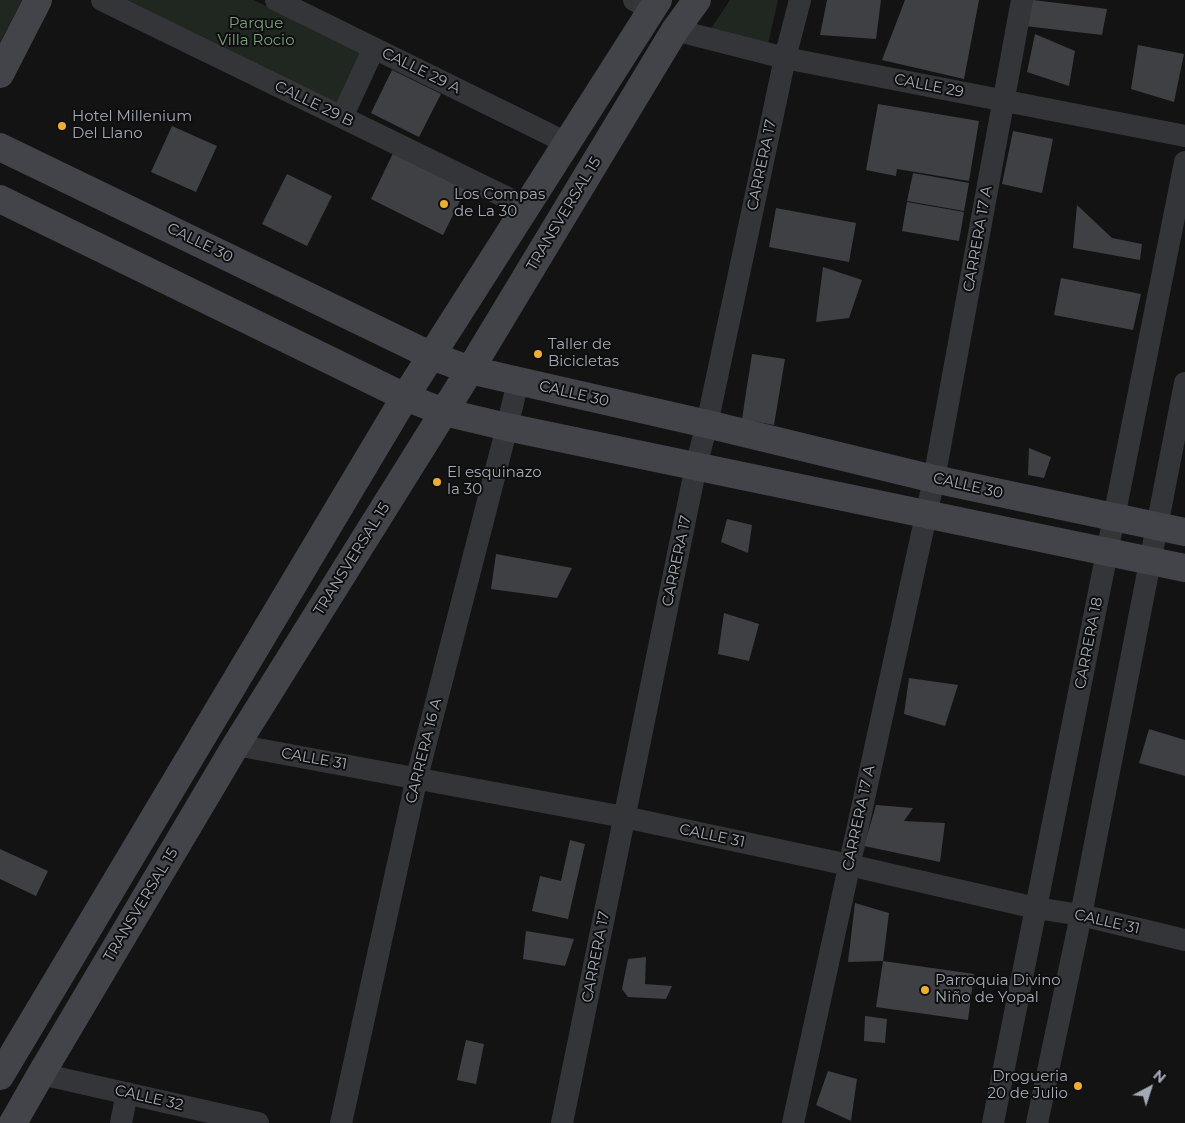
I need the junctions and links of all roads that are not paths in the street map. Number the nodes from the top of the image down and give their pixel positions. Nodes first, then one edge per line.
1 (38, 0) edge
2 (102, 0) edge
3 (276, 0) edge
4 (697, 0) edge
5 (800, 0) edge
6 (1022, 0) edge
7 (648, 3) edge
8 (675, 30) junction
9 (374, 48) junction
10 (785, 58) junction
11 (0, 74) edge
12 (1003, 101) junction
13 (342, 117) junction
14 (1185, 136) edge
15 (566, 143) junction
16 (0, 147) edge
17 (1185, 162) edge
18 (0, 199) edge
19 (526, 207) junction
20 (432, 356) junction
21 (470, 370) junction
22 (518, 382) junction
23 (1185, 383) edge
24 (405, 397) junction
25 (444, 412) junction
26 (707, 424) junction
27 (508, 428) junction
28 (696, 466) junction
29 (934, 479) junction
30 (926, 513) junction
31 (1113, 518) junction
32 (1156, 526) junction
33 (1185, 532) edge
34 (1107, 552) junction
35 (1149, 560) junction
36 (1185, 568) edge
37 (236, 745) junction
38 (417, 778) junction
39 (624, 818) junction
40 (849, 864) junction
41 (1036, 908) junction
42 (1081, 915) junction
43 (1185, 940) edge
44 (41, 1074) junction
45 (0, 1076) edge
46 (127, 1093) junction
47 (13, 1123) edge
48 (121, 1123) edge
49 (258, 1123) edge
50 (341, 1123) edge
51 (562, 1123) edge
52 (793, 1123) edge
53 (993, 1123) edge
54 (1037, 1123) edge

1 - 11 street
2 - 13 street, CALLE 29 B
3 - 9 street, CALLE 29 A
4 - 8 street, TRANSVERSAL 15
5 - 10 street, CARRERA 17
6 - 12 street, CARRERA 17 A
7 - 15 street
8 - 10 street, CALLE 29
8 - 21 street, TRANSVERSAL 15
9 - 13 street
9 - 15 street, CALLE 29 A
10 - 12 street, CALLE 29
10 - 26 street, CARRERA 17
12 - 14 street, CALLE 29
12 - 29 street, CARRERA 17 A
13 - 19 street, CALLE 29 B
15 - 19 street
16 - 20 street, CALLE 30
17 - 31 street, CARRERA 18
18 - 24 street
19 - 20 street
20 - 21 street, CALLE 30
20 - 24 street
21 - 22 street, CALLE 30
21 - 25 street, TRANSVERSAL 15
22 - 26 street, CALLE 30
22 - 27 street, CARRERA 16 A
23 - 32 street
24 - 25 street
24 - 45 street
25 - 27 street
25 - 37 street, TRANSVERSAL 15
26 - 28 street, CARRERA 17
26 - 29 street, CALLE 30
27 - 28 street
27 - 38 street, CARRERA 16 A
28 - 30 street
28 - 39 street, CARRERA 17
29 - 30 street, CARRERA 17 A
29 - 31 street, CALLE 30
30 - 34 street
30 - 40 street, CARRERA 17 A
31 - 32 street, CALLE 30
31 - 34 street, CARRERA 18
32 - 33 street, CALLE 30
32 - 35 street
34 - 35 street
34 - 41 street, CARRERA 18
35 - 36 street
35 - 42 street
37 - 38 street, CALLE 31
37 - 44 street, TRANSVERSAL 15
38 - 39 street, CALLE 31
38 - 50 street, CARRERA 16 A
39 - 40 street, CALLE 31
39 - 51 street, CARRERA 17
40 - 41 street, CALLE 31
40 - 52 street, CARRERA 17 A
41 - 42 street, CALLE 31
41 - 53 street, CARRERA 18
42 - 43 street, CALLE 31
42 - 54 street
44 - 46 street, CALLE 32
44 - 47 street, TRANSVERSAL 15
46 - 48 street
46 - 49 street, CALLE 32

